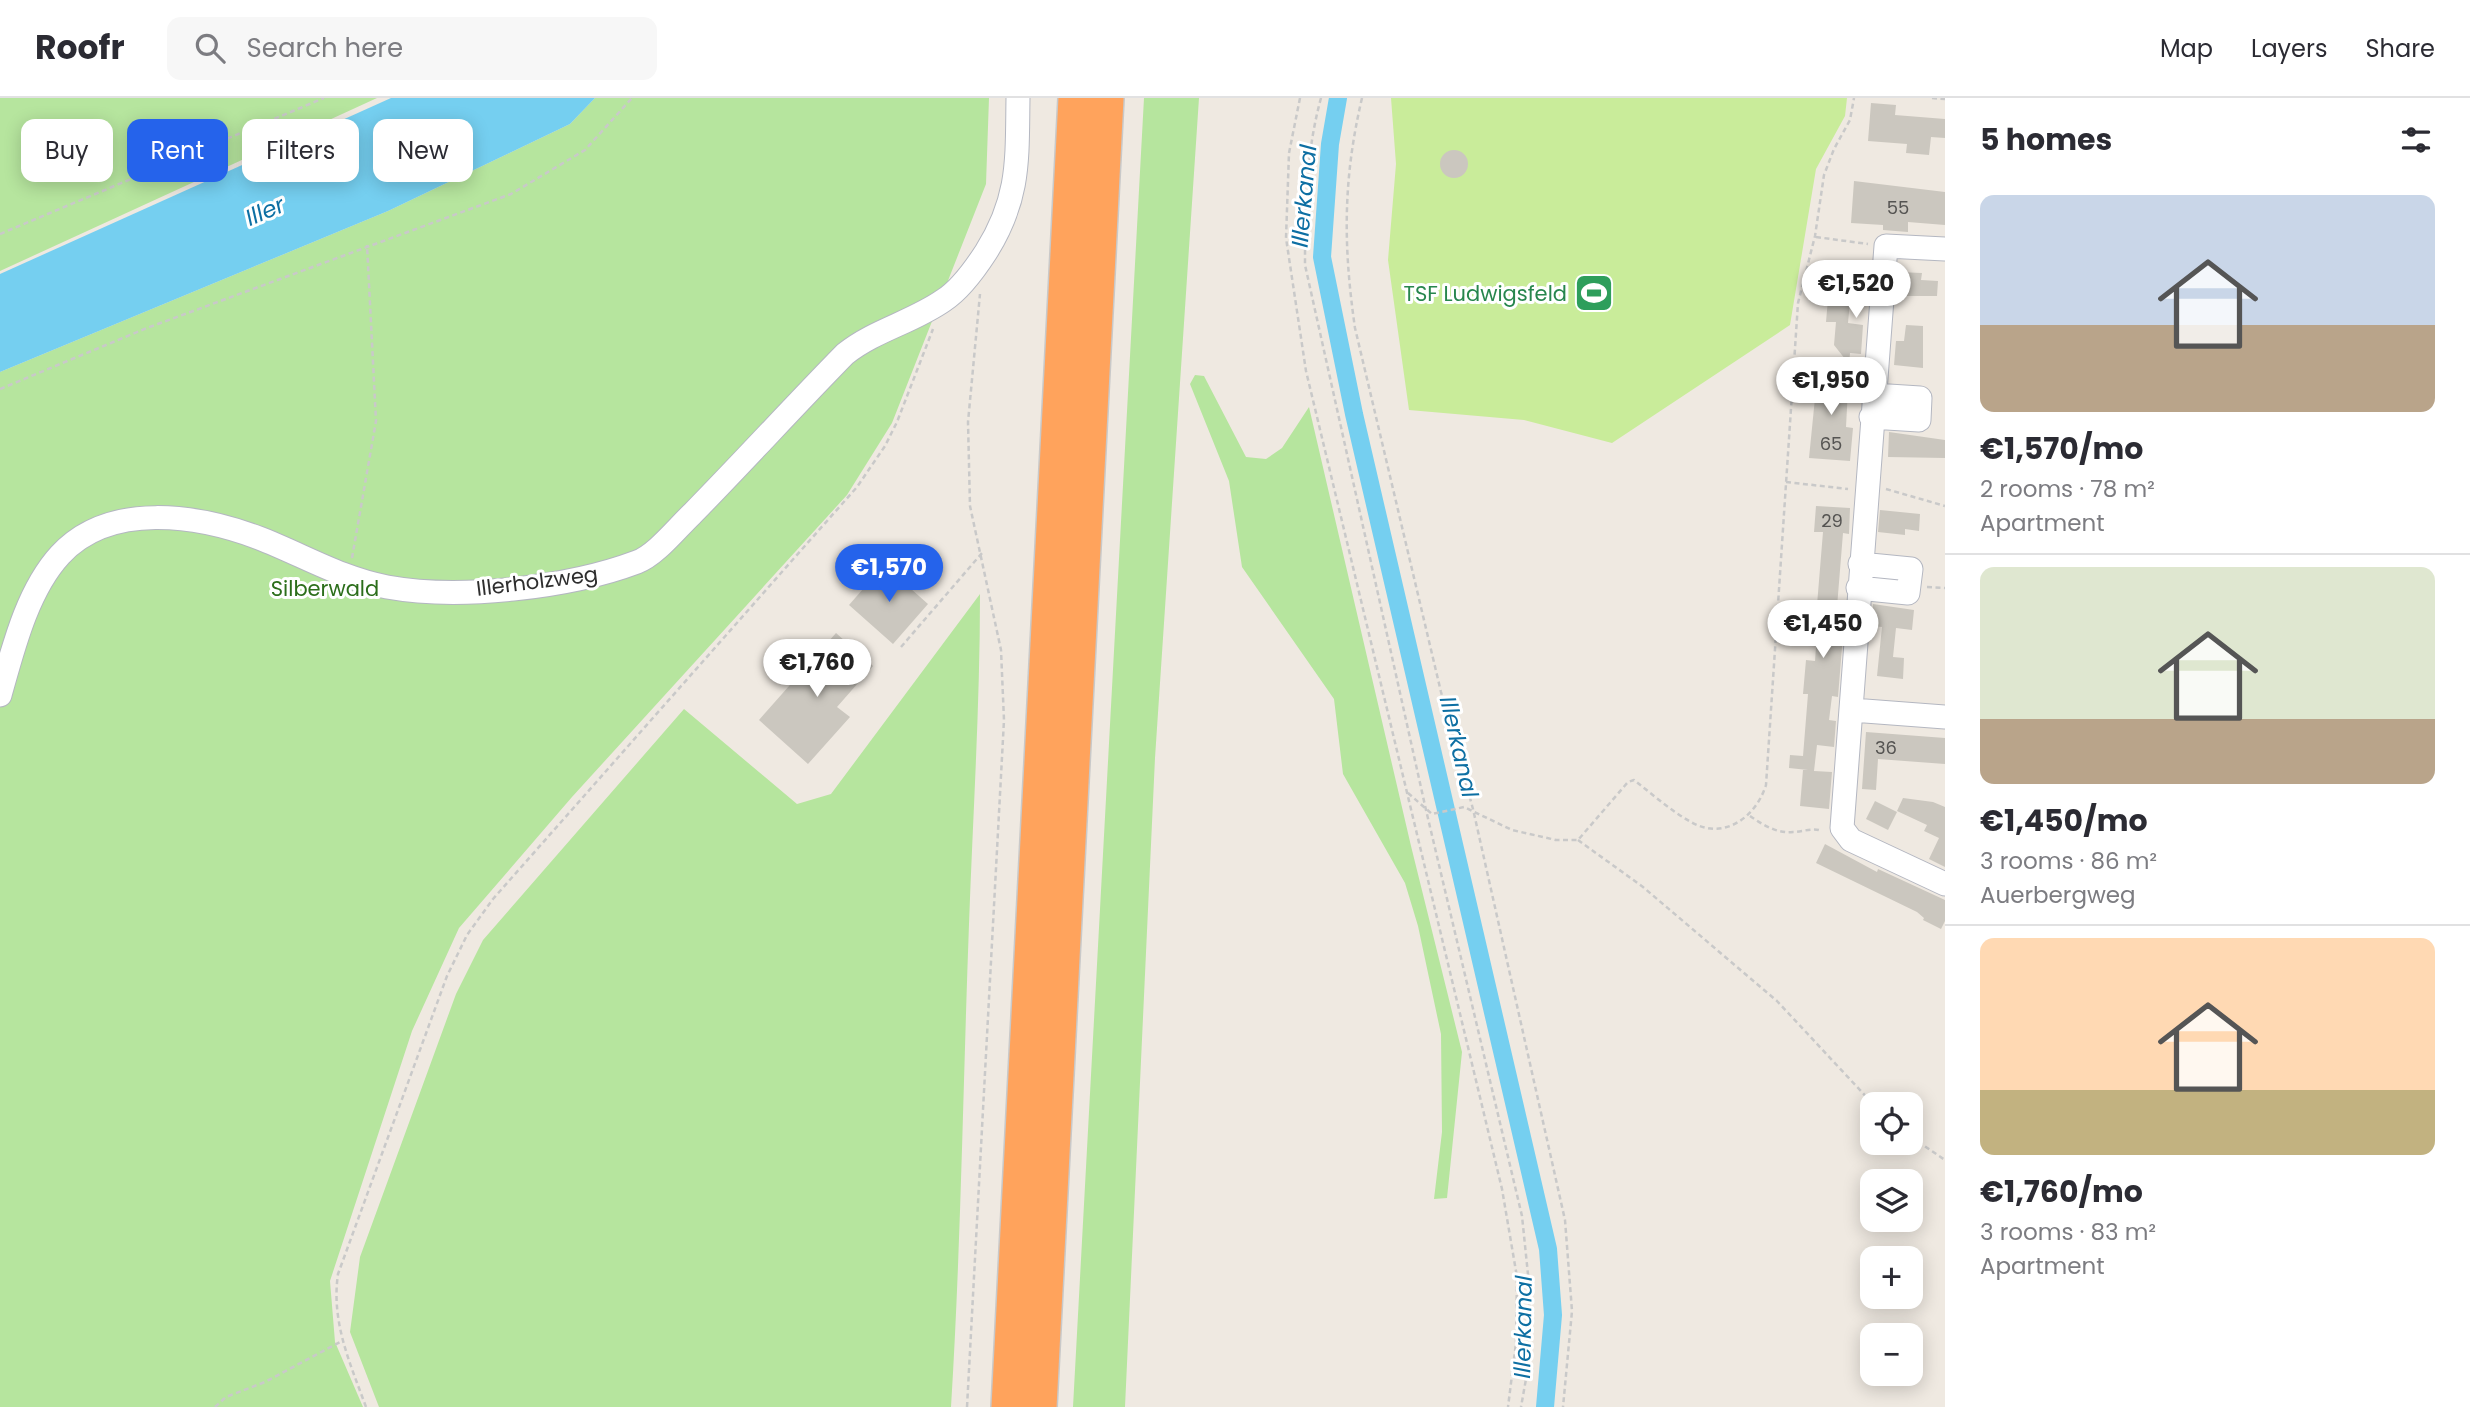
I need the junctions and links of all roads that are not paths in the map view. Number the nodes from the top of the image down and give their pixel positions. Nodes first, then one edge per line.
1 (1018, 98) edge
2 (1076, 98) edge
3 (1106, 98) edge
4 (1945, 249) edge
5 (1860, 564) junction
6 (1858, 588) junction
7 (0, 695) edge
8 (1852, 710) junction
9 (1945, 717) edge
10 (1945, 884) edge
11 (1009, 1407) edge
12 (1039, 1407) edge

1 - 7 street, Illerholzweg
2 - 11 highway
3 - 12 highway
4 - 5 street
5 - 6 street
5 - 6 street
6 - 8 street
8 - 9 street
8 - 10 street

